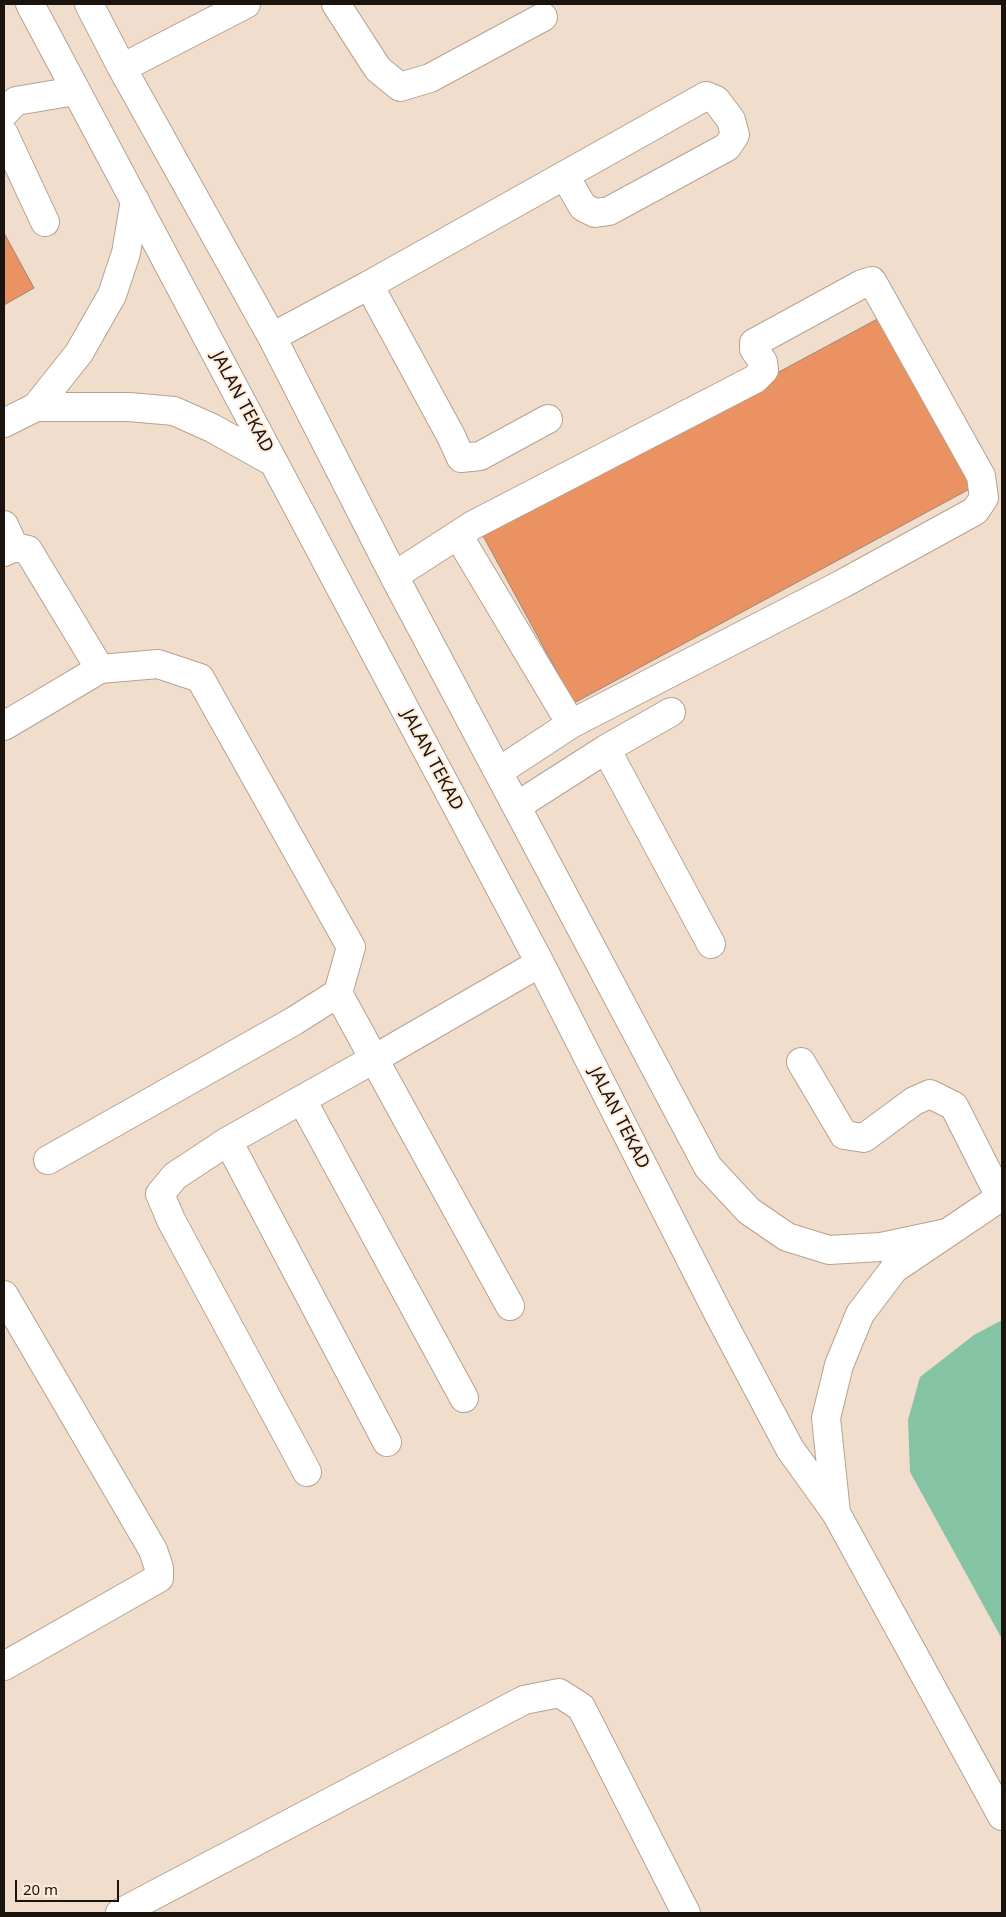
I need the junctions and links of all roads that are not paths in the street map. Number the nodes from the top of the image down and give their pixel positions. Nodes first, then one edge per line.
1 (30, 4) edge
2 (89, 4) edge
3 (246, 4) edge
4 (336, 4) edge
5 (544, 17) dead end
6 (122, 68) junction
7 (75, 91) junction
8 (4, 113) edge
9 (4, 134) edge
10 (565, 176) junction
11 (135, 200) junction
12 (45, 222) dead end
13 (369, 285) junction
14 (272, 337) junction
15 (36, 407) junction
16 (548, 419) dead end
17 (4, 423) edge
18 (274, 462) junction
19 (458, 535) junction
20 (7, 542) edge
21 (394, 576) junction
22 (100, 670) junction
23 (671, 712) dead end
24 (571, 724) junction
25 (4, 726) edge
26 (606, 749) junction
27 (498, 772) junction
28 (517, 806) junction
29 (711, 944) dead end
30 (540, 963) junction
31 (338, 993) junction
32 (374, 1059) junction
33 (802, 1062) dead end
34 (302, 1100) junction
35 (228, 1141) junction
36 (48, 1160) dead end
37 (1001, 1197) edge
38 (947, 1233) junction
39 (4, 1295) edge
40 (510, 1306) dead end
41 (464, 1398) dead end
42 (387, 1442) dead end
43 (307, 1472) dead end
44 (836, 1513) junction
45 (4, 1666) edge
46 (1002, 1816) edge
47 (120, 1913) edge
48 (686, 1913) edge

1 - 7 street, JALAN TEKAD
2 - 6 street
3 - 6 street
4 - 5 street
6 - 14 street
7 - 8 street
7 - 11 street, JALAN TEKAD
9 - 12 street
10 - 10 street
10 - 13 street
11 - 15 street
11 - 18 street, JALAN TEKAD
13 - 14 street
13 - 16 street
14 - 21 street
15 - 17 street
15 - 18 street
18 - 30 street, JALAN TEKAD
19 - 21 street
19 - 24 street
19 - 24 street
20 - 22 street
21 - 27 street
22 - 25 street
22 - 31 street
23 - 26 street
24 - 27 street
26 - 28 street
26 - 29 street
27 - 28 street
28 - 38 street
30 - 32 street
30 - 44 street, JALAN TEKAD
31 - 32 street
31 - 36 street
32 - 34 street
32 - 40 street
33 - 37 street
34 - 35 street
34 - 41 street
35 - 42 street
35 - 43 street
37 - 38 street
38 - 44 street
39 - 45 street
44 - 46 street, JALAN TEKAD
47 - 48 street

